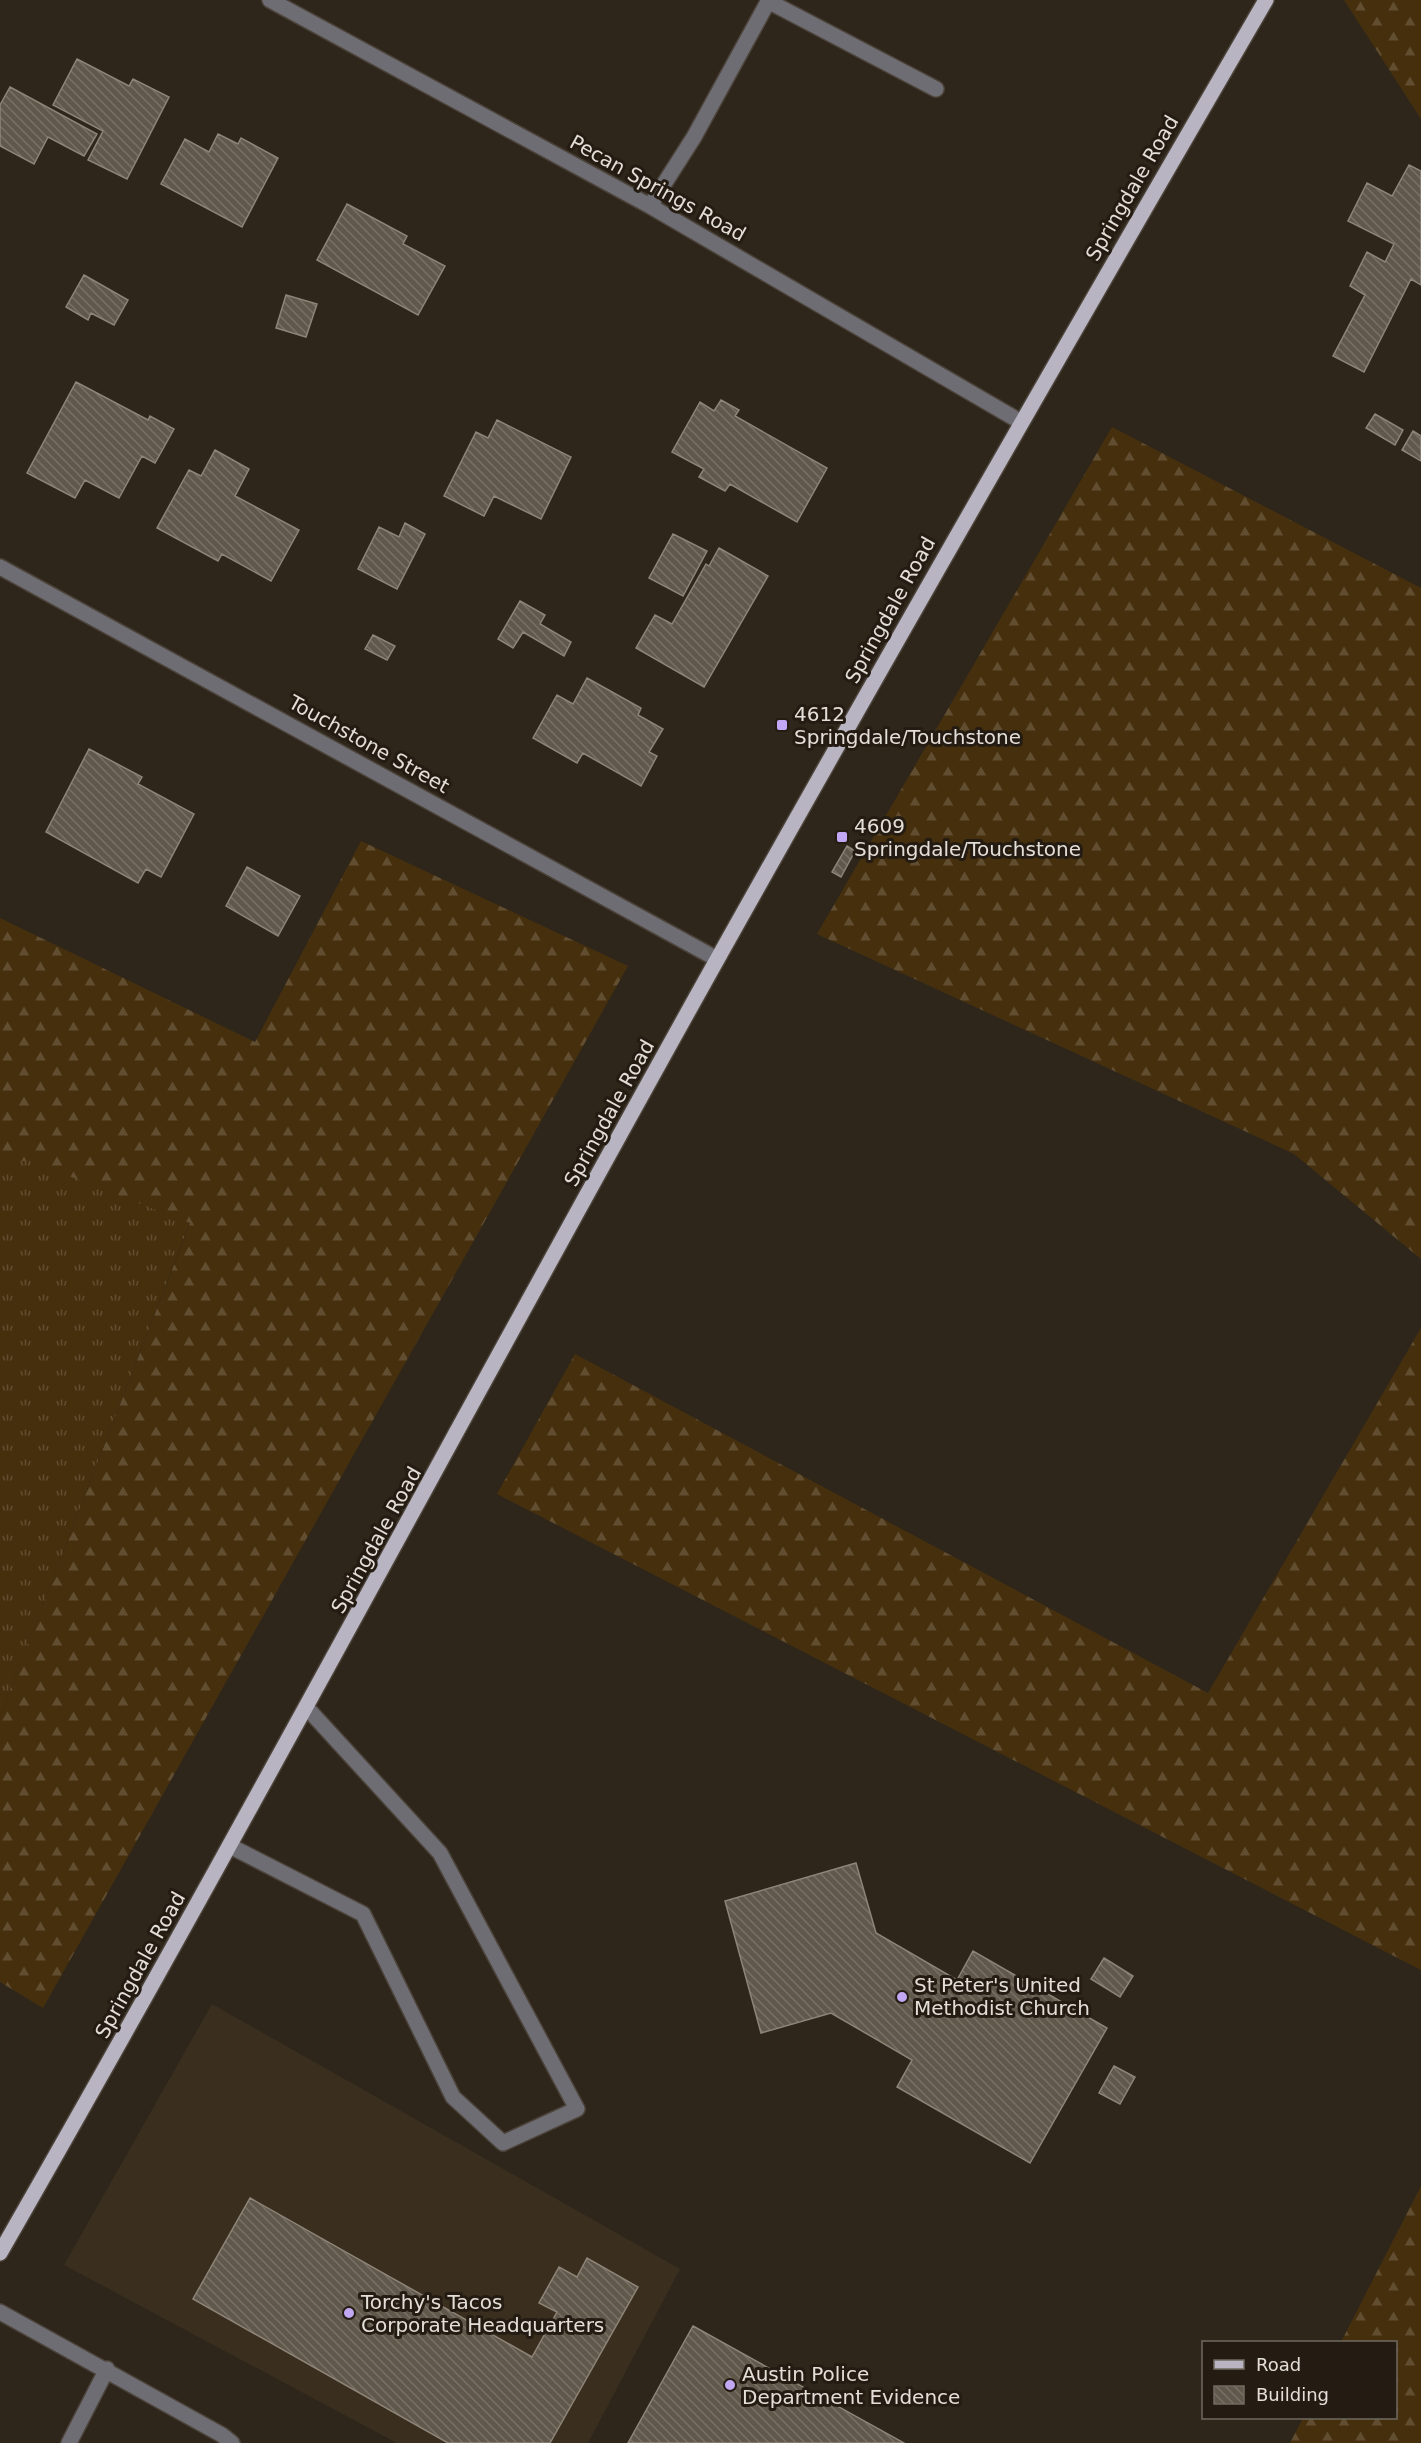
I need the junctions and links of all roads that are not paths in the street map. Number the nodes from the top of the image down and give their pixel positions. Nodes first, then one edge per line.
1 (270, 0) edge
2 (1266, 0) edge
3 (768, 1) edge
4 (936, 89) dead end
5 (650, 206) junction
6 (1021, 422) junction
7 (0, 567) edge
8 (717, 959) junction
9 (307, 1708) junction
10 (230, 1846) junction
11 (0, 2253) edge
12 (0, 2312) edge
13 (107, 2369) junction
14 (69, 2443) edge
15 (232, 2443) edge

1 - 5 street, Pecan Springs Road
2 - 6 main road, Springdale Road
3 - 4 street
3 - 5 street
5 - 6 street, Pecan Springs Road
6 - 8 main road, Springdale Road
7 - 8 street, Touchstone Street
8 - 9 main road, Springdale Road
9 - 10 main road, Springdale Road
9 - 10 street
10 - 11 main road, Springdale Road
12 - 13 street
13 - 14 street
13 - 15 street

